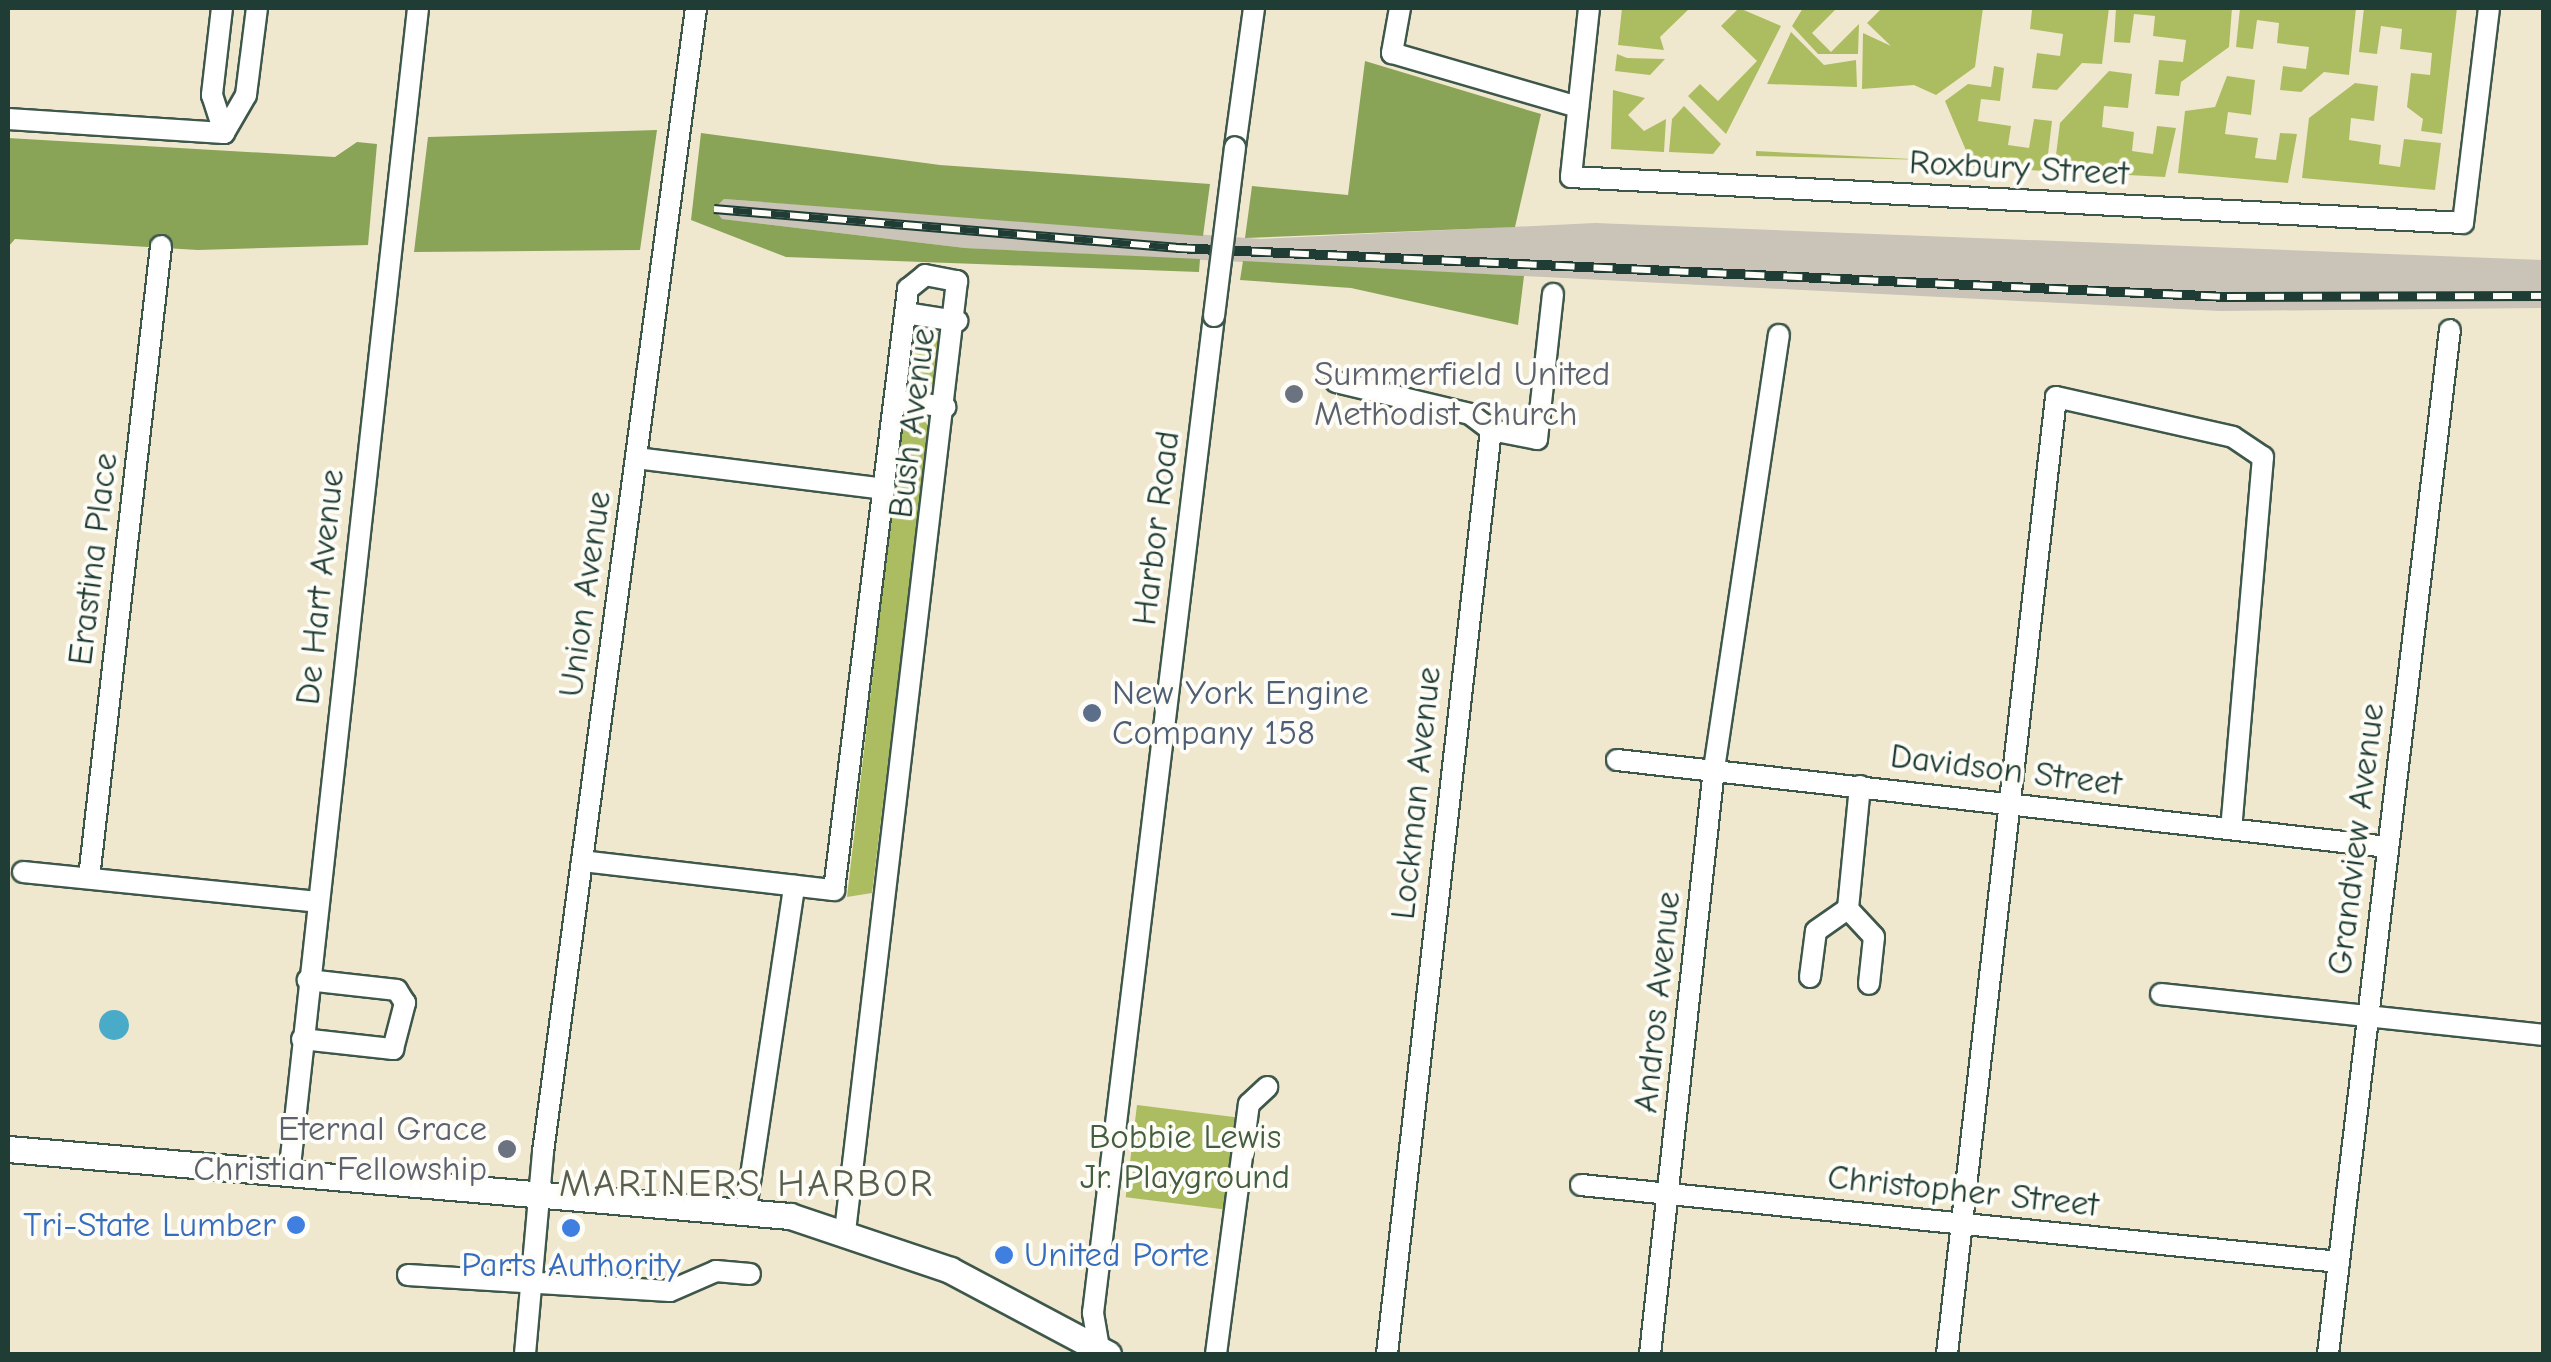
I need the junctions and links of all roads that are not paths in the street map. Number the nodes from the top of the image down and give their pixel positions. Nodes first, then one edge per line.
1 (222, 8) edge
2 (257, 8) edge
3 (418, 8) edge
4 (696, 8) edge
5 (1254, 8) edge
6 (1400, 8) edge
7 (1589, 8) edge
8 (2489, 8) edge
9 (1578, 106) junction
10 (8, 119) edge
11 (224, 132) junction
12 (161, 246) dead end
13 (1553, 294) dead end
14 (906, 314) junction
15 (957, 321) junction
16 (2450, 330) dead end
17 (1779, 335) dead end
18 (1336, 382) dead end
19 (895, 400) junction
20 (946, 407) junction
21 (1492, 430) junction
22 (636, 458) junction
23 (885, 489) junction
24 (1616, 760) dead end
25 (1714, 769) junction
26 (1860, 786) junction
27 (2008, 803) junction
28 (2231, 828) junction
29 (2388, 847) junction
30 (582, 861) junction
31 (23, 872) dead end
32 (89, 878) junction
33 (794, 886) junction
34 (317, 902) junction
35 (1848, 908) junction
36 (1810, 978) dead end
37 (308, 980) junction
38 (1869, 984) dead end
39 (2162, 994) dead end
40 (2368, 1016) junction
41 (2544, 1035) edge
42 (302, 1039) junction
43 (1266, 1087) dead end
44 (8, 1149) edge
45 (289, 1175) junction
46 (1581, 1185) dead end
47 (539, 1190) junction
48 (1669, 1193) junction
49 (746, 1208) junction
50 (1962, 1224) junction
51 (845, 1231) junction
52 (2339, 1262) junction
53 (408, 1274) dead end
54 (750, 1274) dead end
55 (532, 1283) junction
56 (1102, 1352) edge
57 (525, 1354) edge
58 (1216, 1354) edge
59 (1388, 1354) edge
60 (1650, 1354) edge
61 (1947, 1354) edge
62 (2328, 1354) edge

1 - 11 street
2 - 11 street
3 - 34 street, De Hart Avenue
4 - 22 street, Union Avenue
5 - 56 street, Harbor Road, bridge
6 - 9 street
7 - 9 street
8 - 9 street, Roxbury Street
10 - 11 street
12 - 32 street, Erastina Place
13 - 21 street
14 - 15 street
14 - 15 street, Bush Avenue
14 - 19 street, Bush Avenue
15 - 20 street, Bush Avenue
16 - 29 street, Grandview Avenue
17 - 25 street, Andros Avenue
18 - 21 street
19 - 20 street
19 - 23 street, Bush Avenue
20 - 51 street, Bush Avenue
21 - 59 street, Lockman Avenue
22 - 23 street
22 - 30 street, Union Avenue
23 - 33 street, Bush Avenue
24 - 25 street, Davidson Street
25 - 26 street, Davidson Street
25 - 48 street, Andros Avenue
26 - 27 street, Davidson Street
26 - 35 street
27 - 28 street, Davidson Street
27 - 28 street
27 - 50 street
28 - 29 street, Davidson Street
29 - 40 street, Grandview Avenue
30 - 33 street
30 - 47 street, Union Avenue
31 - 32 street
32 - 34 street
33 - 49 street
34 - 37 street, De Hart Avenue
35 - 36 street
35 - 38 street
37 - 42 street, De Hart Avenue
37 - 42 street
39 - 40 street
40 - 41 street
40 - 52 street, Grandview Avenue
42 - 45 street, De Hart Avenue
43 - 58 street
44 - 45 main road
45 - 47 main road
46 - 48 street, Christopher Street
47 - 49 main road
47 - 55 street, Union Avenue
48 - 50 street, Christopher Street
48 - 60 street, Andros Avenue
49 - 51 main road
50 - 52 street, Christopher Street
50 - 61 street
51 - 56 main road
52 - 62 street, Grandview Avenue
53 - 55 street
54 - 55 street
55 - 57 street, Union Avenue

